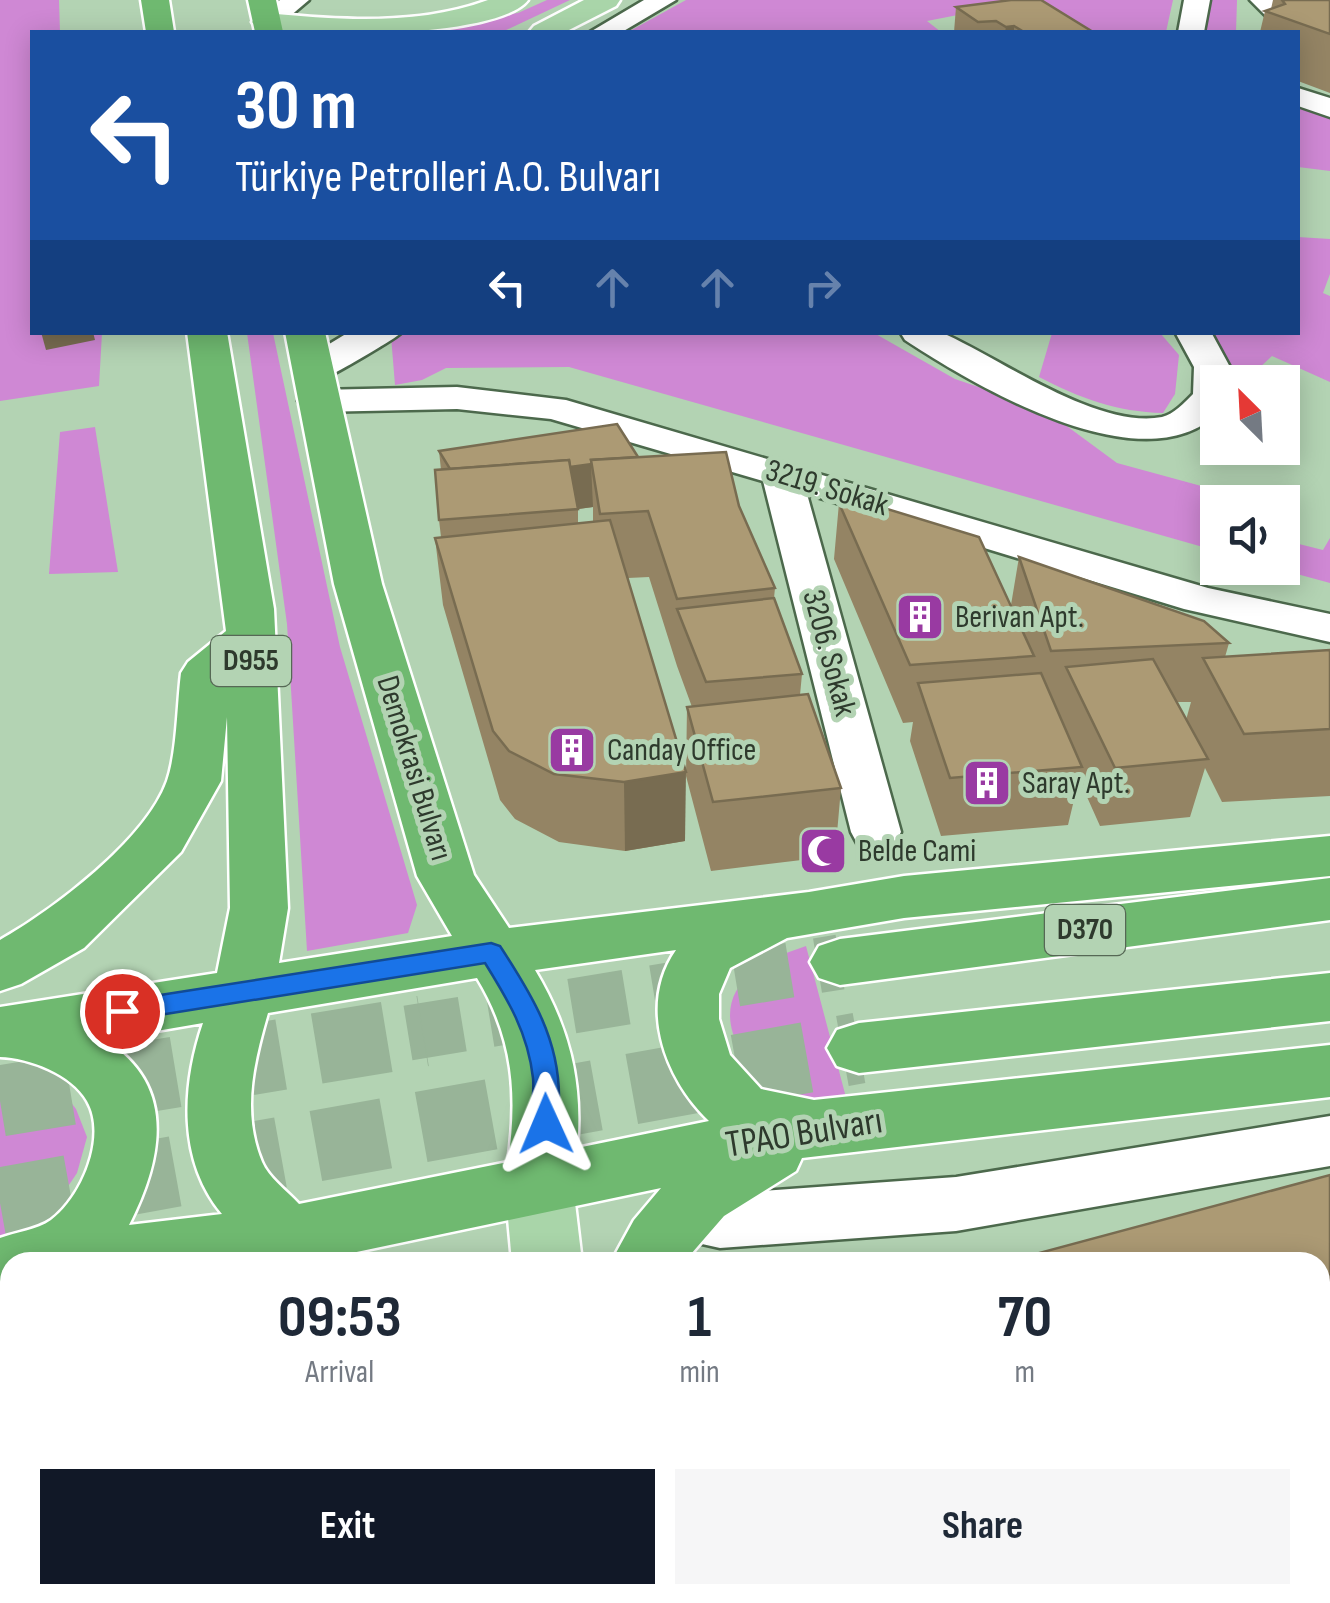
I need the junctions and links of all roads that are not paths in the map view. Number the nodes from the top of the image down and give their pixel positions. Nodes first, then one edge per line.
1 (155, 0) edge
2 (296, 0) edge
3 (514, 0) edge
4 (606, 0) edge
5 (663, 0) edge
6 (1197, 0) edge
7 (1263, 0) edge
8 (266, 18) edge
9 (160, 30) edge
10 (548, 30) edge
11 (607, 30) edge
12 (1190, 30) edge
13 (1330, 30) edge
14 (1300, 98) edge
15 (1330, 108) edge
16 (207, 335) edge
17 (376, 335) edge
18 (922, 335) edge
19 (1195, 335) edge
20 (311, 368) edge
21 (781, 474) junction
22 (1200, 600) junction
23 (1330, 628) edge
24 (250, 637) junction
25 (1330, 654) edge
26 (876, 832) dead end
27 (1330, 856) edge
28 (1330, 899) edge
29 (825, 938) junction
30 (491, 953) junction
31 (0, 968) edge
32 (244, 991) junction
33 (1330, 996) edge
34 (0, 1032) edge
35 (859, 1048) tunnel mouth
36 (1330, 1071) edge
37 (822, 1126) junction
38 (1330, 1141) edge
39 (539, 1186) junction
40 (663, 1239) edge
41 (289, 1250) edge
42 (50, 1252) edge
43 (257, 1252) edge
44 (546, 1252) edge

1 - 9 highway
2 - 8 street
3 - 8 main road
4 - 10 main road
5 - 11 street
6 - 12 street
7 - 13 street
14 - 15 street
16 - 24 highway, D955
17 - 20 street
18 - 19 street
20 - 21 street, 3219. Sokak
20 - 30 highway, Demokrasi Bulvarı
21 - 22 street, 3219. Sokak
21 - 26 street, 3206. Sokak
22 - 23 street, 3219. Sokak
22 - 25 street
24 - 31 highway
24 - 32 highway, D955
27 - 29 highway
28 - 29 highway, D370
29 - 30 highway
29 - 37 highway
30 - 32 highway
30 - 39 highway, Demokrasi Bulvarı
32 - 34 highway
32 - 41 highway
33 - 35 highway
34 - 42 highway
36 - 37 highway, TPAO Bulvarı
37 - 39 highway, TPAO Bulvarı
37 - 40 highway
38 - 40 street
39 - 41 highway, TPAO Bulvarı
39 - 44 main road
41 - 43 highway, TPAO Bulvarı

